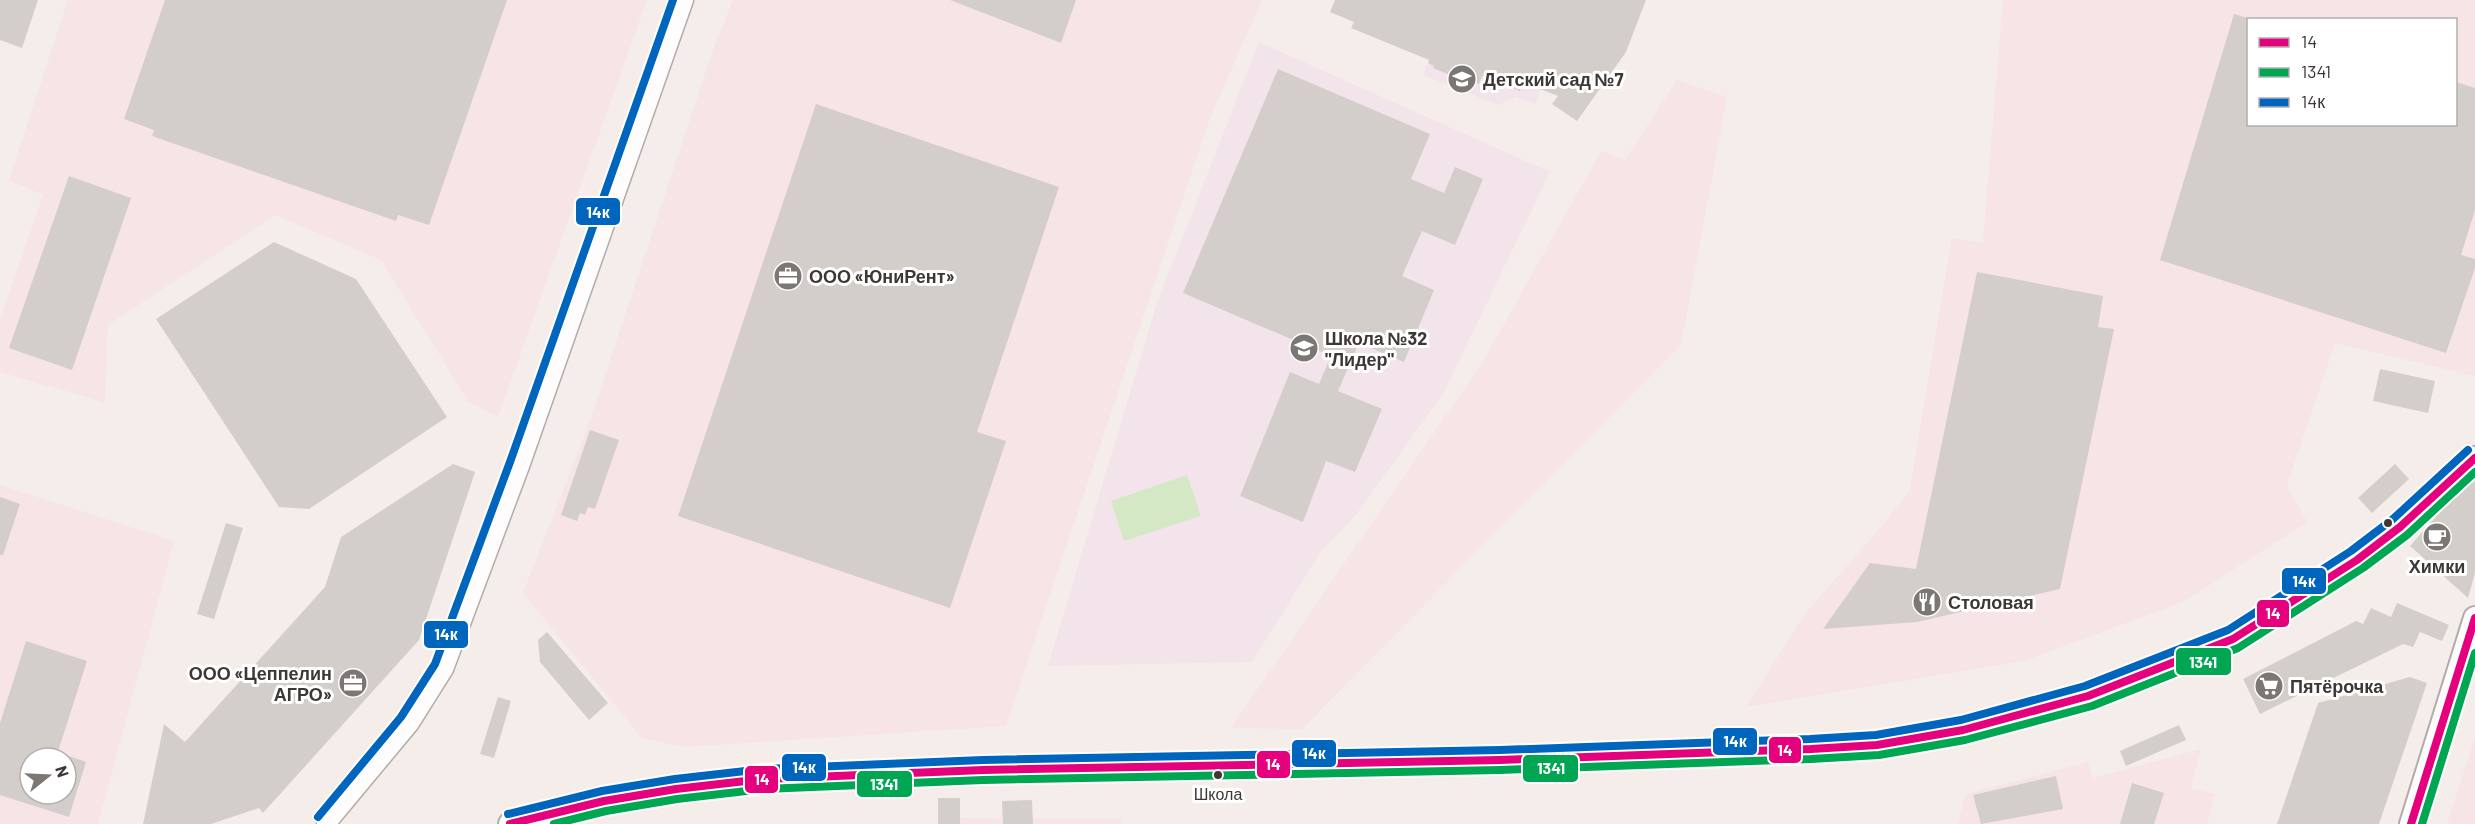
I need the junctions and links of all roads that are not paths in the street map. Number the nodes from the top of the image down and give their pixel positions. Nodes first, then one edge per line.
1 (684, 0) edge
2 (2475, 458) edge
3 (2475, 618) edge
4 (326, 824) edge
5 (510, 824) edge
6 (2411, 824) edge

1 - 4 street
2 - 5 street
3 - 6 street

